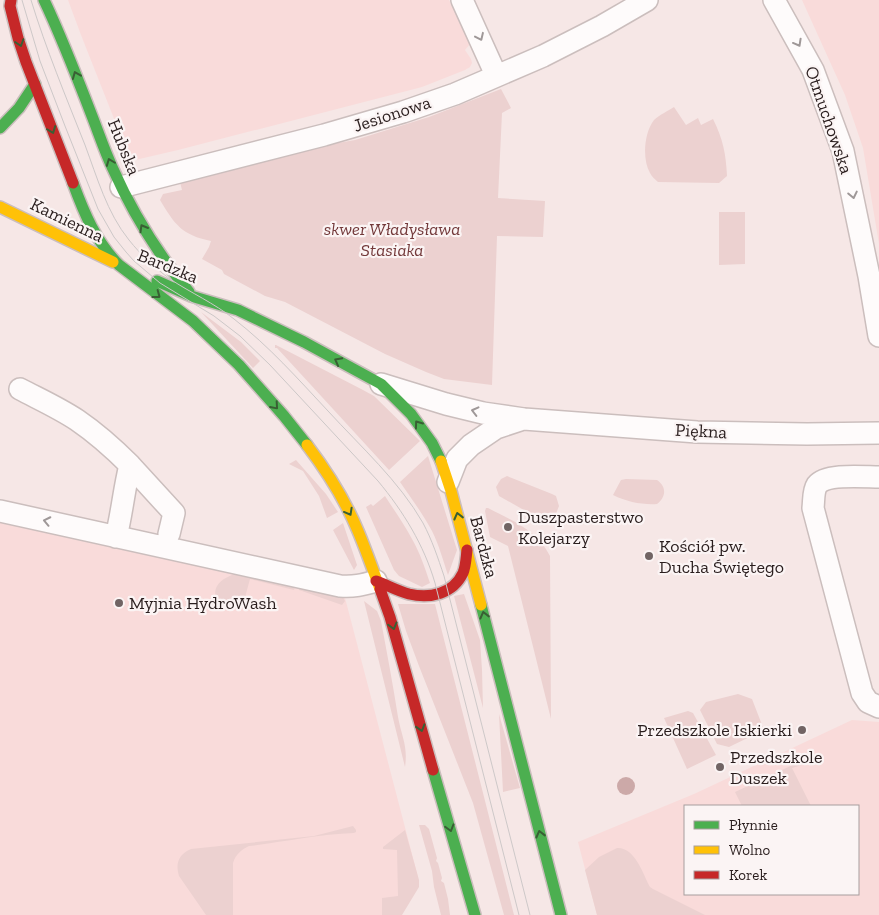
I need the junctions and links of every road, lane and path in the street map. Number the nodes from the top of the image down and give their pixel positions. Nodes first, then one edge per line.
1 (11, 0) edge
2 (44, 0) edge
3 (462, 0) edge
4 (647, 0) edge
5 (774, 0) edge
6 (496, 75) junction
7 (35, 84) junction
8 (0, 128) edge
9 (121, 187) junction
10 (0, 207) edge
11 (119, 265) junction
12 (192, 296) junction
13 (879, 336) edge
14 (381, 384) junction
15 (20, 389) dead end
16 (524, 419) junction
17 (879, 433) edge
18 (130, 465) junction
19 (879, 477) edge
20 (448, 482) junction
21 (0, 511) edge
22 (169, 534) dead end
23 (116, 537) junction
24 (467, 550) junction
25 (376, 581) junction
26 (879, 707) edge
27 (462, 871) junction
28 (461, 909) dead end
29 (475, 915) edge
30 (561, 915) edge

1 -> 7 street
9 -> 2 street, Hubska
3 -> 6 street
4 - 6 street, Jesionowa
5 -> 13 street, Otmuchowska
6 - 9 street, Jesionowa
7 - 8 street
7 -> 11 street
12 -> 9 street, Hubska
10 - 11 street, Kamienna
11 - 12 street, Bardzka
11 -> 25 street, Bardzka
14 -> 12 street, Bardzka
16 -> 14 street, Piękna
20 -> 14 street, Bardzka
15 - 18 street
16 - 17 street, Piękna
16 - 20 street, Piękna
18 - 22 street
18 - 23 street
19 - 26 street
24 -> 20 street, Bardzka
23 -> 21 street
23 - 25 street
24 - 25 street
30 -> 24 street, Bardzka
25 -> 27 street, Bardzka
27 - 28 street
27 - 29 street, Bardzka

